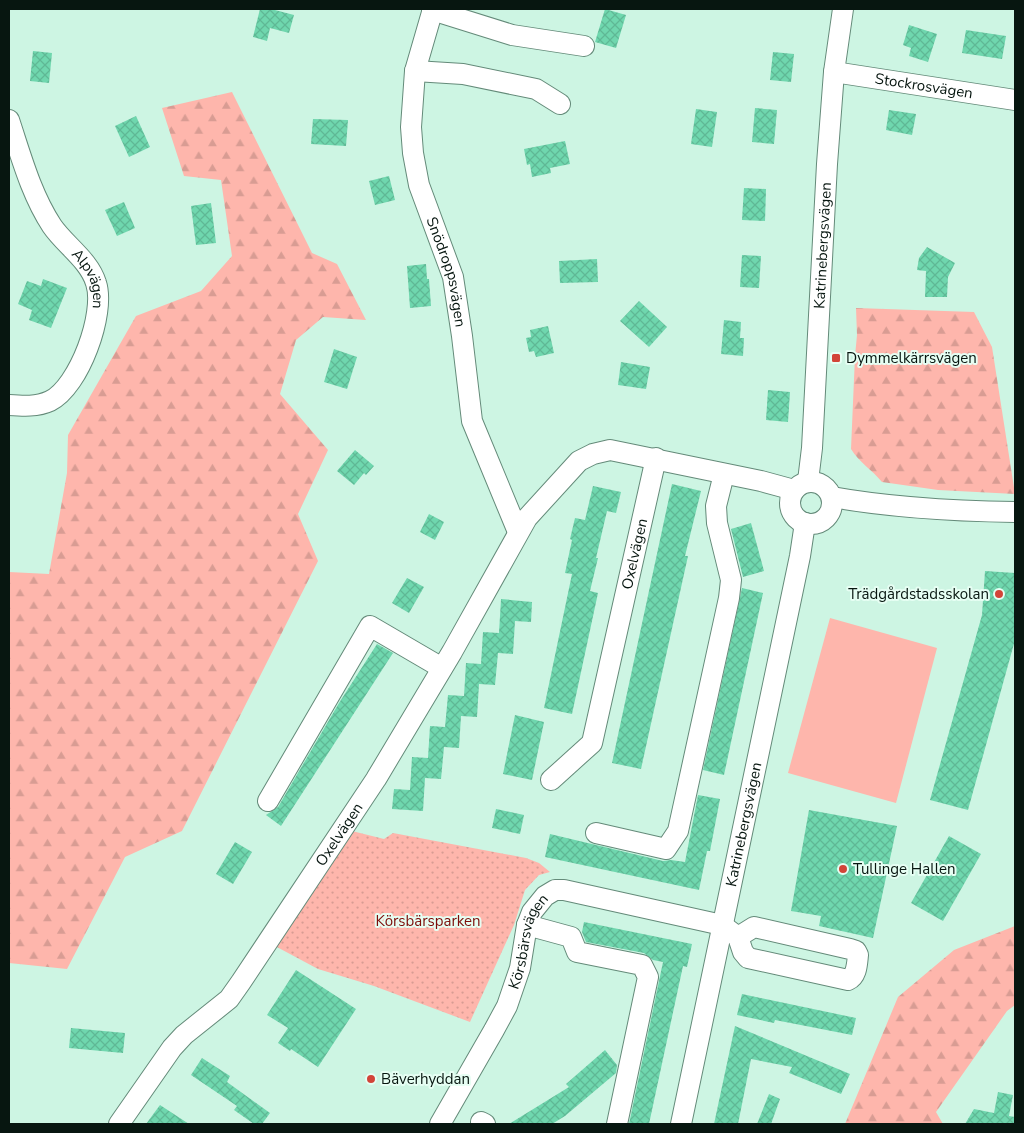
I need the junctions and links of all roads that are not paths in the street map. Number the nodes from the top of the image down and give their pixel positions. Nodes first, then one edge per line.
1 (432, 9) edge
2 (843, 9) edge
3 (584, 46) dead end
4 (415, 71) junction
5 (834, 72) junction
6 (1015, 100) edge
7 (560, 104) dead end
8 (9, 120) edge
9 (9, 405) edge
10 (656, 458) junction
11 (724, 474) junction
12 (801, 486) junction
13 (832, 497) junction
14 (1015, 512) edge
15 (805, 523) junction
16 (523, 525) junction
17 (442, 668) junction
18 (550, 780) dead end
19 (268, 801) dead end
20 (596, 833) dead end
21 (527, 924) junction
22 (730, 931) junction
23 (119, 1124) edge
24 (440, 1124) edge
25 (617, 1124) edge
26 (681, 1124) edge

1 - 3 street
1 - 4 street, Snödroppsvägen
2 - 5 street, Katrinebergsvägen
4 - 7 street
4 - 16 street, Snödroppsvägen
5 - 6 street, Stockrosvägen
5 - 12 street, Katrinebergsvägen
8 - 9 street, Alpvägen
10 - 11 street
10 - 16 street
10 - 18 street, Oxelvägen
11 - 12 street
11 - 20 street
12 - 13 street
12 - 15 street
13 - 14 street
13 - 15 street
15 - 22 street, Katrinebergsvägen
16 - 17 street, Oxelvägen
17 - 19 street
17 - 23 street, Oxelvägen
21 - 22 street, Körsbärsvägen
21 - 24 street, Körsbärsvägen
21 - 25 street
22 - 22 street
22 - 26 street, Katrinebergsvägen

